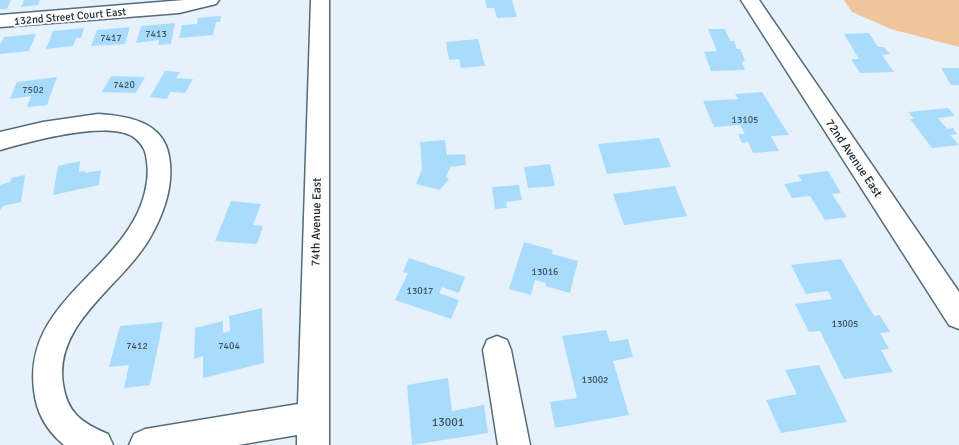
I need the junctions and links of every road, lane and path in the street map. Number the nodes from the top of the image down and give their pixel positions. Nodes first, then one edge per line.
1 (320, 0) edge
2 (750, 0) edge
3 (205, 2) edge
4 (0, 21) edge
5 (0, 142) edge
6 (959, 316) edge
7 (497, 350) dead end
8 (313, 431) edge
9 (97, 445) edge
10 (145, 445) edge
11 (514, 445) edge

1 - 8 street, 74th Avenue East
2 - 6 street, 72nd Avenue East
3 - 4 street, 132nd Street Court East
5 - 9 street
7 - 11 street
8 - 10 street

